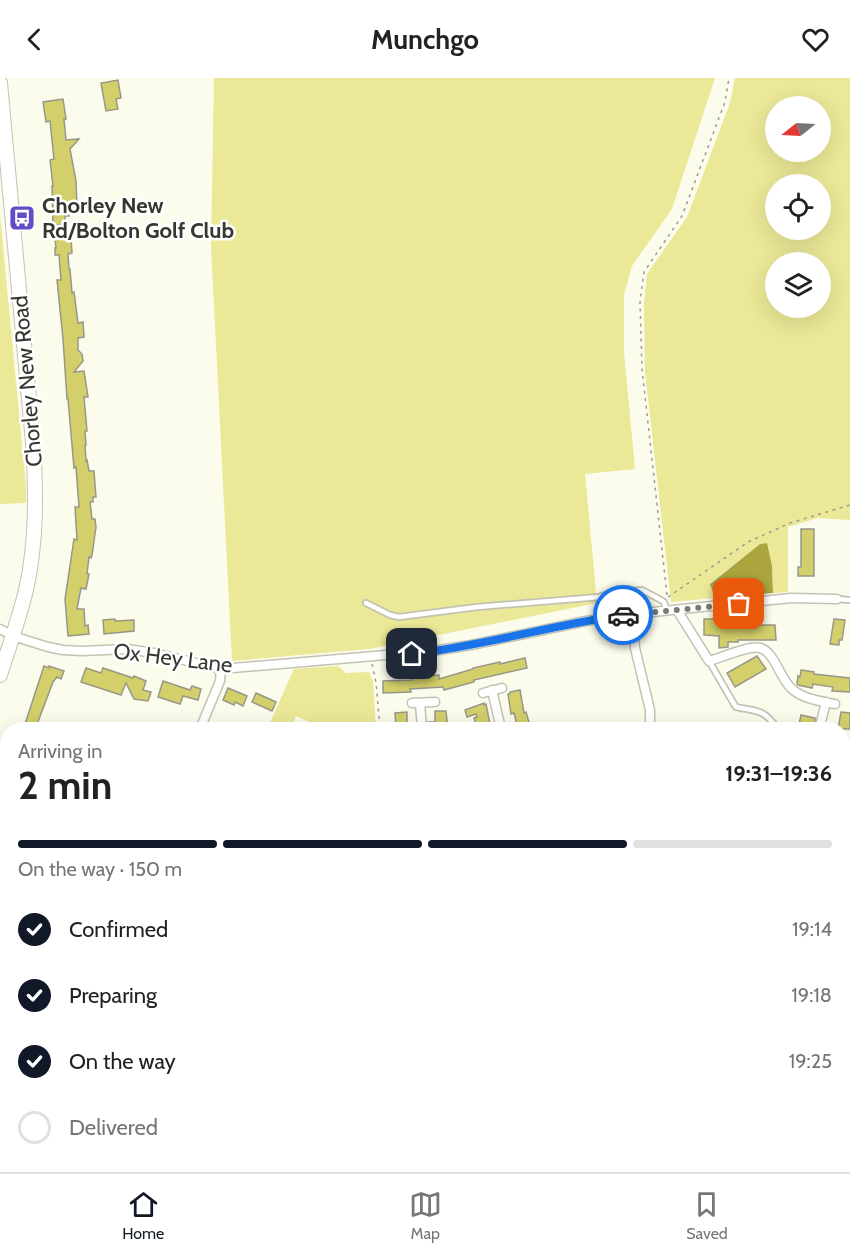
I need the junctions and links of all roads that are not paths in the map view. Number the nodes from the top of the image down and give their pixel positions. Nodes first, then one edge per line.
1 (0, 83) edge
2 (837, 599) joint
3 (850, 600) edge
4 (366, 603) dead end
5 (671, 611) junction
6 (633, 614) junction
7 (0, 629) edge
8 (13, 636) junction
9 (709, 661) junction
10 (221, 669) junction
11 (0, 675) edge
12 (502, 688) dead end
13 (435, 702) dead end
14 (203, 722) edge
15 (420, 722) edge
16 (498, 722) edge
17 (650, 722) edge
18 (772, 722) edge
19 (821, 722) dead end

1 - 8 highway, Chorley New Road
2 - 3 lane
2 - 5 street, Ox Hey Lane
4 - 5 lane
5 - 6 street, Ox Hey Lane
5 - 9 street
6 - 10 street, Ox Hey Lane
6 - 17 street
7 - 8 street, Ox Hey Lane
8 - 10 street, Ox Hey Lane
8 - 11 highway, Chorley New Road
9 - 18 lane
9 - 19 street
10 - 14 street
12 - 16 street
13 - 15 street

